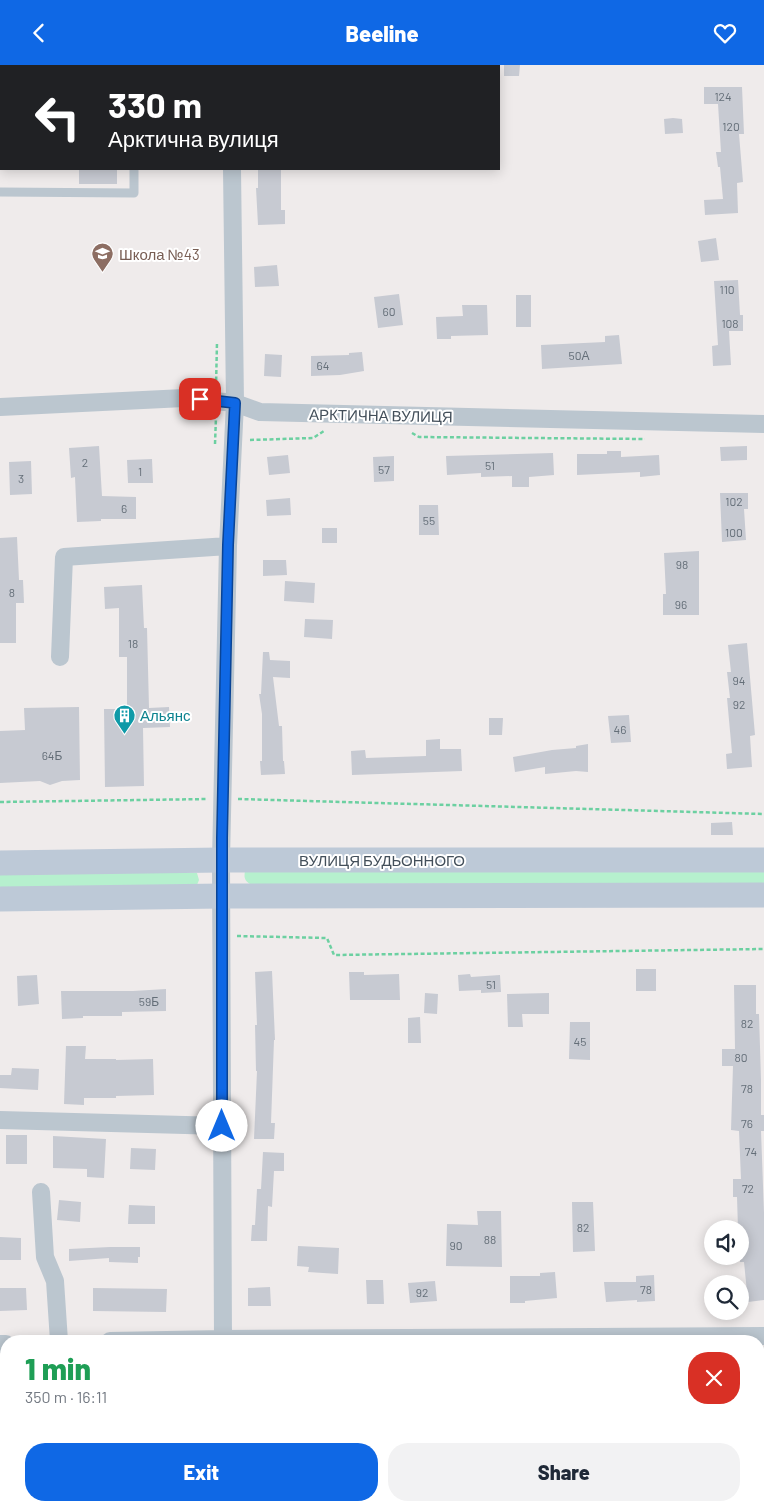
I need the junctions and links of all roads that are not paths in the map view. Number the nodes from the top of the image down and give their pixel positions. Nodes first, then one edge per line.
1 (134, 170) edge
2 (232, 170) edge
3 (0, 192) edge
4 (235, 403) junction
5 (0, 407) edge
6 (764, 424) edge
7 (228, 545) junction
8 (60, 657) dead end
9 (221, 860) junction
10 (764, 860) edge
11 (0, 863) edge
12 (764, 895) edge
13 (222, 897) junction
14 (0, 899) edge
15 (0, 1120) edge
16 (222, 1126) junction
17 (41, 1192) dead end
18 (59, 1335) edge
19 (223, 1335) edge

1 - 3 lane
2 - 4 street
4 - 5 street, АРКТИЧНА ВУЛИЦЯ
4 - 6 street, АРКТИЧНА ВУЛИЦЯ
4 - 7 street
7 - 8 street
7 - 9 street
9 - 10 main road, ВУЛИЦЯ БУДЬОННОГО
9 - 11 main road, ВУЛИЦЯ БУДЬОННОГО
9 - 13 street
12 - 13 main road
13 - 14 main road
13 - 16 street
15 - 16 street
16 - 19 street
17 - 18 street

